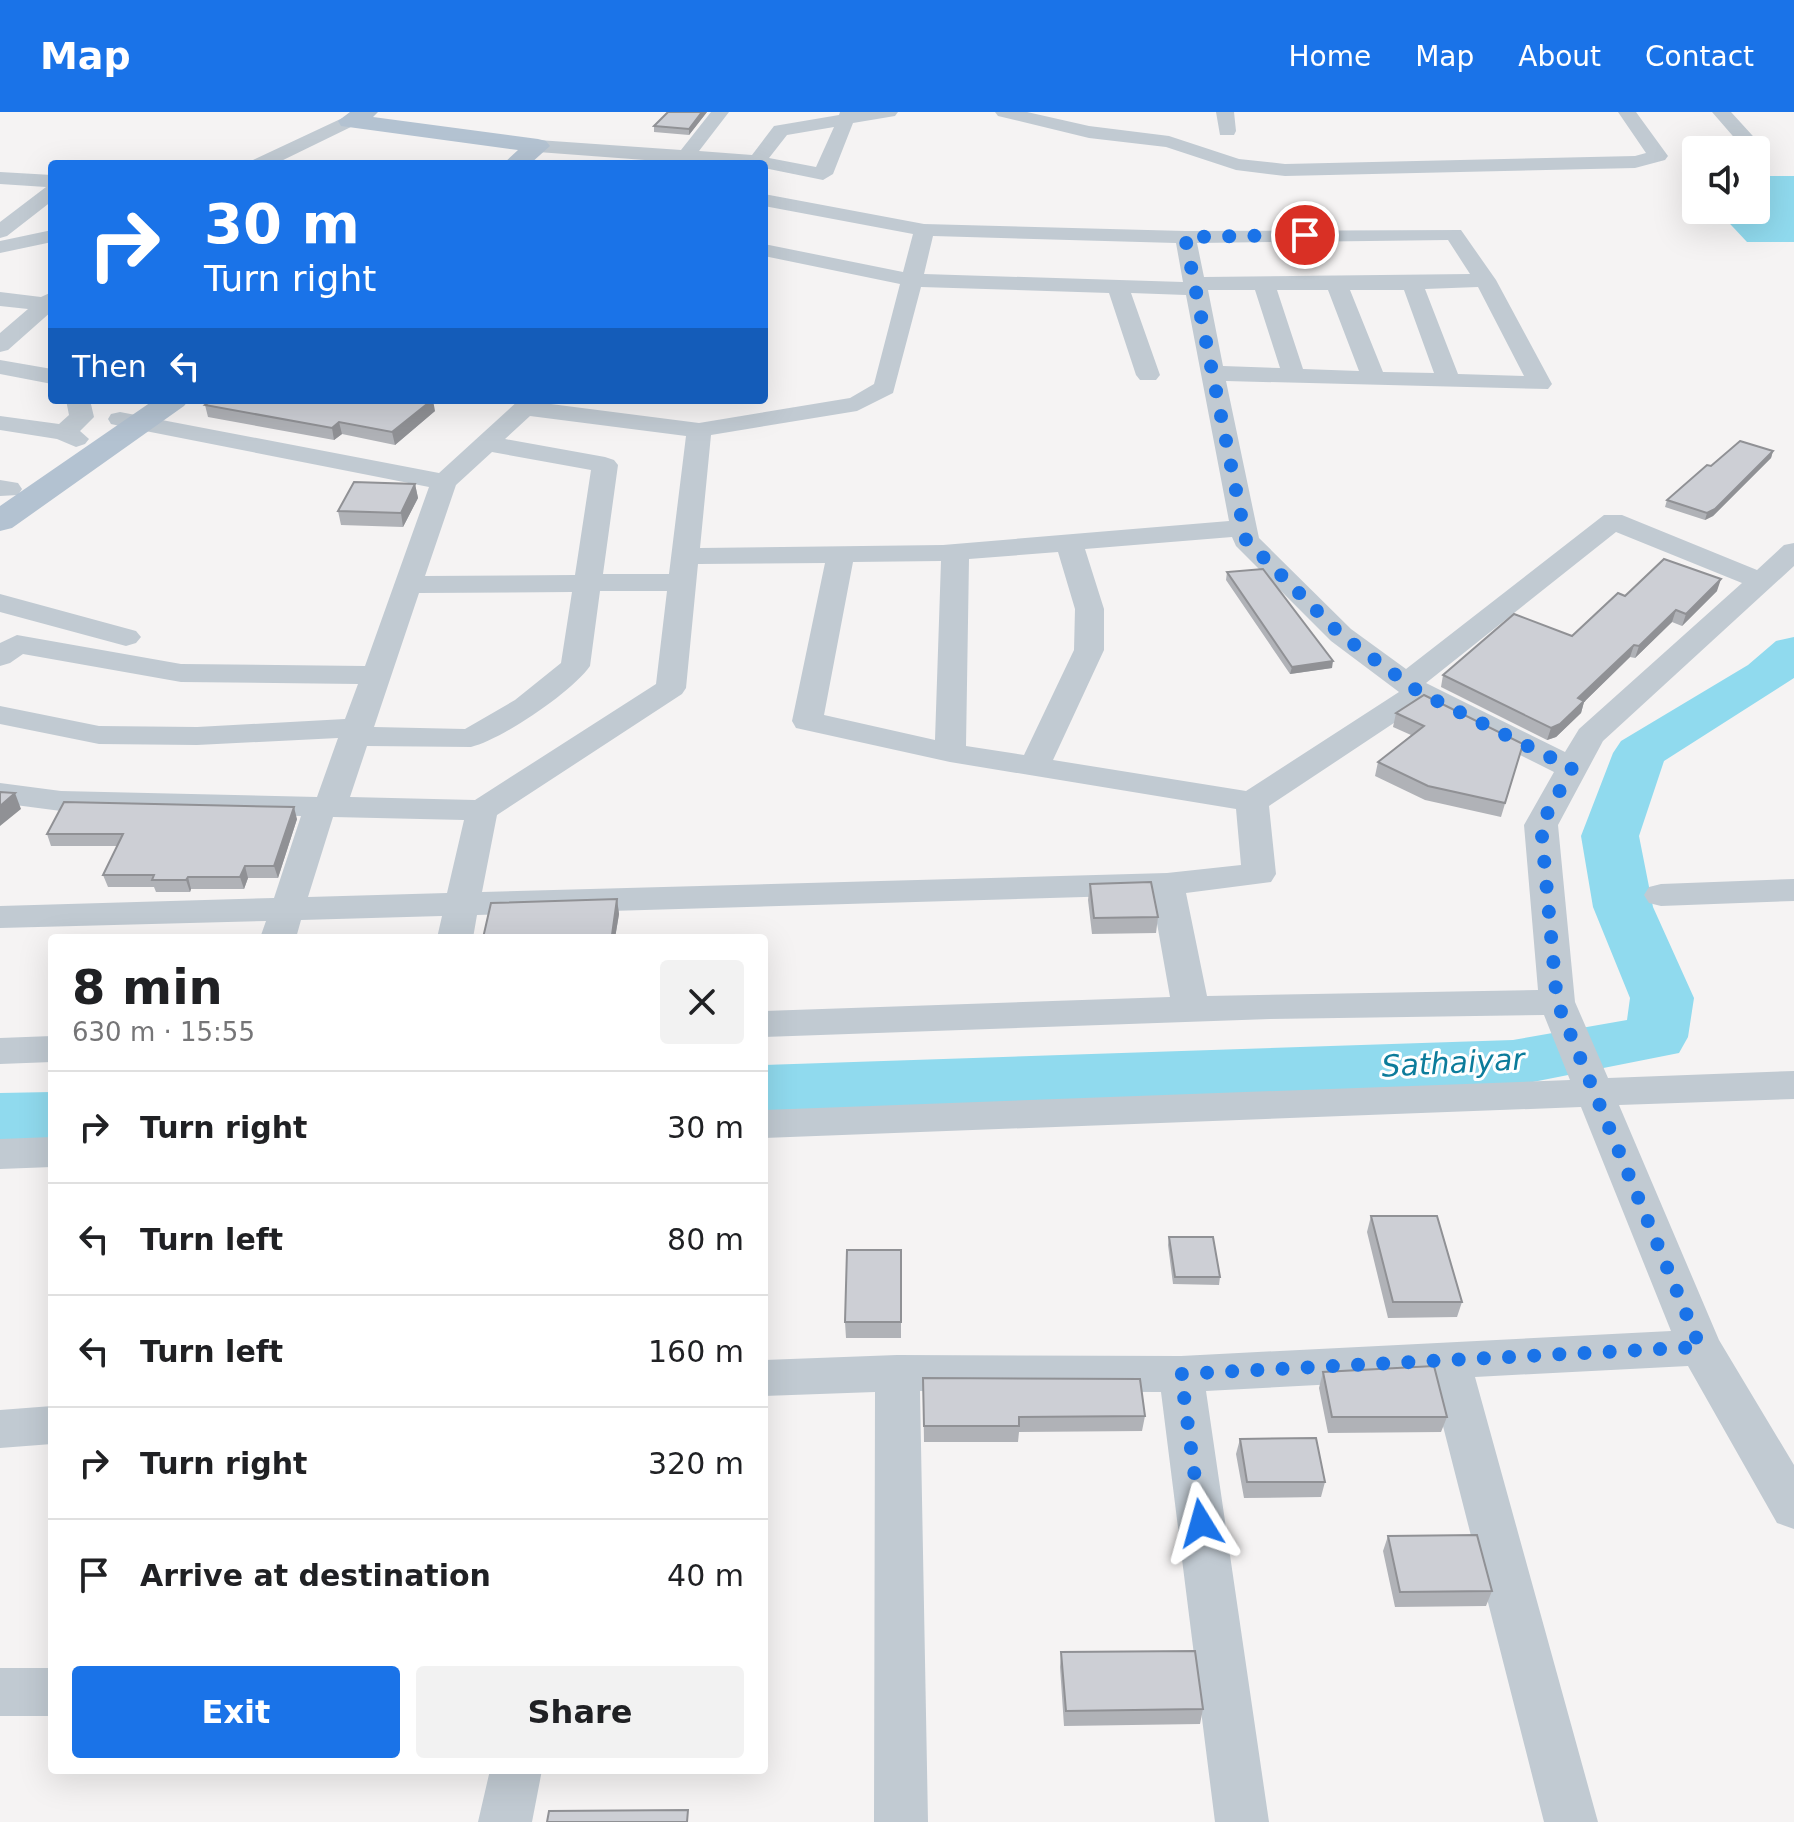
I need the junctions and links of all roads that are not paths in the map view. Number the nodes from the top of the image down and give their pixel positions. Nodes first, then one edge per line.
1 (720, 112) edge
2 (889, 112) edge
3 (1004, 112) edge
4 (1627, 112) edge
5 (1721, 112) edge
6 (358, 116) edge
7 (847, 116) edge
8 (1742, 136) edge
9 (524, 151) edge
10 (685, 157) junction
11 (268, 160) edge
12 (500, 160) edge
13 (739, 160) edge
14 (758, 160) edge
15 (768, 163) edge
16 (0, 178) edge
17 (48, 181) edge
18 (48, 194) edge
19 (768, 201) edge
20 (924, 230) junction
21 (0, 232) edge
22 (48, 237) edge
23 (1185, 237) junction
24 (0, 247) edge
25 (768, 251) edge
26 (912, 280) junction
27 (1485, 280) junction
28 (1412, 283) junction
29 (1264, 284) junction
30 (1337, 284) junction
31 (1118, 287) junction
32 (1197, 287) junction
33 (0, 299) edge
34 (48, 302) edge
35 (48, 303) edge
36 (0, 345) edge
37 (0, 367) edge
38 (1213, 373) junction
39 (1148, 375) dead end
40 (48, 376) edge
41 (1294, 376) junction
42 (1374, 379) junction
43 (1449, 381) junction
44 (79, 404) edge
45 (163, 404) edge
46 (528, 404) edge
47 (137, 414) edge
48 (0, 423) edge
49 (699, 430) junction
50 (70, 435) junction
51 (486, 443) junction
52 (444, 482) junction
53 (3, 491) edge
54 (0, 521) edge
55 (1243, 528) junction
56 (1069, 543) junction
57 (1794, 551) edge
58 (955, 552) junction
59 (841, 554) junction
60 (683, 569) junction
61 (1760, 581) junction
62 (587, 584) junction
63 (408, 585) junction
64 (0, 603) edge
65 (51, 619) junction
66 (126, 637) dead end
67 (8, 650) edge
68 (376, 675) junction
69 (1413, 687) junction
70 (0, 715) edge
71 (356, 732) junction
72 (950, 753) junction
73 (1034, 767) junction
74 (1572, 768) junction
75 (0, 793) edge
76 (1252, 802) junction
77 (325, 807) junction
78 (482, 810) junction
79 (1167, 884) junction
80 (1794, 890) edge
81 (1661, 895) dead end
82 (463, 902) junction
83 (0, 917) edge
84 (283, 923) edge
85 (456, 934) edge
86 (1191, 1009) junction
87 (1561, 1010) junction
88 (768, 1024) edge
89 (48, 1049) edge
90 (0, 1051) edge
91 (1590, 1080) junction
92 (1794, 1085) edge
93 (768, 1124) edge
94 (48, 1152) edge
95 (0, 1154) edge
96 (1700, 1347) junction
97 (1448, 1360) junction
98 (897, 1373) junction
99 (1181, 1374) junction
100 (768, 1378) edge
101 (48, 1425) edge
102 (0, 1429) edge
103 (1794, 1508) edge
104 (0, 1692) edge
105 (48, 1692) edge
106 (515, 1774) edge
107 (505, 1822) edge
108 (901, 1822) edge
109 (1242, 1822) edge
110 (1571, 1822) edge

1 - 10 street
2 - 7 street
3 - 4 street
5 - 8 street
6 - 9 main road
6 - 11 street
7 - 14 street
7 - 15 street
9 - 10 street
9 - 12 main road
10 - 13 street
16 - 17 street
18 - 21 street
19 - 20 street
20 - 23 street
20 - 26 street
22 - 24 street
23 - 27 street
23 - 32 street
25 - 26 street
26 - 31 street
26 - 49 street
27 - 28 street
27 - 43 street
28 - 30 street
28 - 43 street
29 - 30 street
29 - 32 street
29 - 41 street
30 - 42 street
31 - 32 street
31 - 39 street
32 - 38 street
33 - 34 street
35 - 36 street
37 - 40 street
38 - 41 street
38 - 55 street
41 - 42 street
42 - 43 street
44 - 50 street
45 - 47 main road
46 - 49 street
46 - 51 street
47 - 50 main road
47 - 52 street
47 - 54 main road
48 - 50 street
49 - 60 street
50 - 53 main road
51 - 52 street
51 - 62 street
52 - 63 street
55 - 56 street
55 - 69 street
56 - 58 street
56 - 73 street
57 - 61 street
58 - 59 street
58 - 72 street
59 - 60 street
59 - 72 street
60 - 62 street
60 - 78 street
61 - 69 street
61 - 74 street
62 - 63 street
62 - 71 street
63 - 68 street
64 - 65 street
65 - 66 street
65 - 67 street
67 - 68 street
68 - 71 street
69 - 74 street
69 - 76 street
70 - 71 street
71 - 77 street
72 - 73 street
73 - 76 street
74 - 87 street
75 - 77 street
76 - 79 street
77 - 78 street
77 - 84 street
78 - 82 street
79 - 82 street
79 - 86 street
80 - 81 street
82 - 84 street
82 - 85 street
83 - 84 street
86 - 87 street
86 - 88 street
87 - 91 street
89 - 90 street
91 - 92 street
91 - 93 street
91 - 96 street
94 - 95 street
96 - 97 street
96 - 103 street
97 - 99 street
97 - 110 street
98 - 99 street
98 - 100 street
98 - 108 street
99 - 109 street
101 - 102 street
104 - 105 street
106 - 107 street

